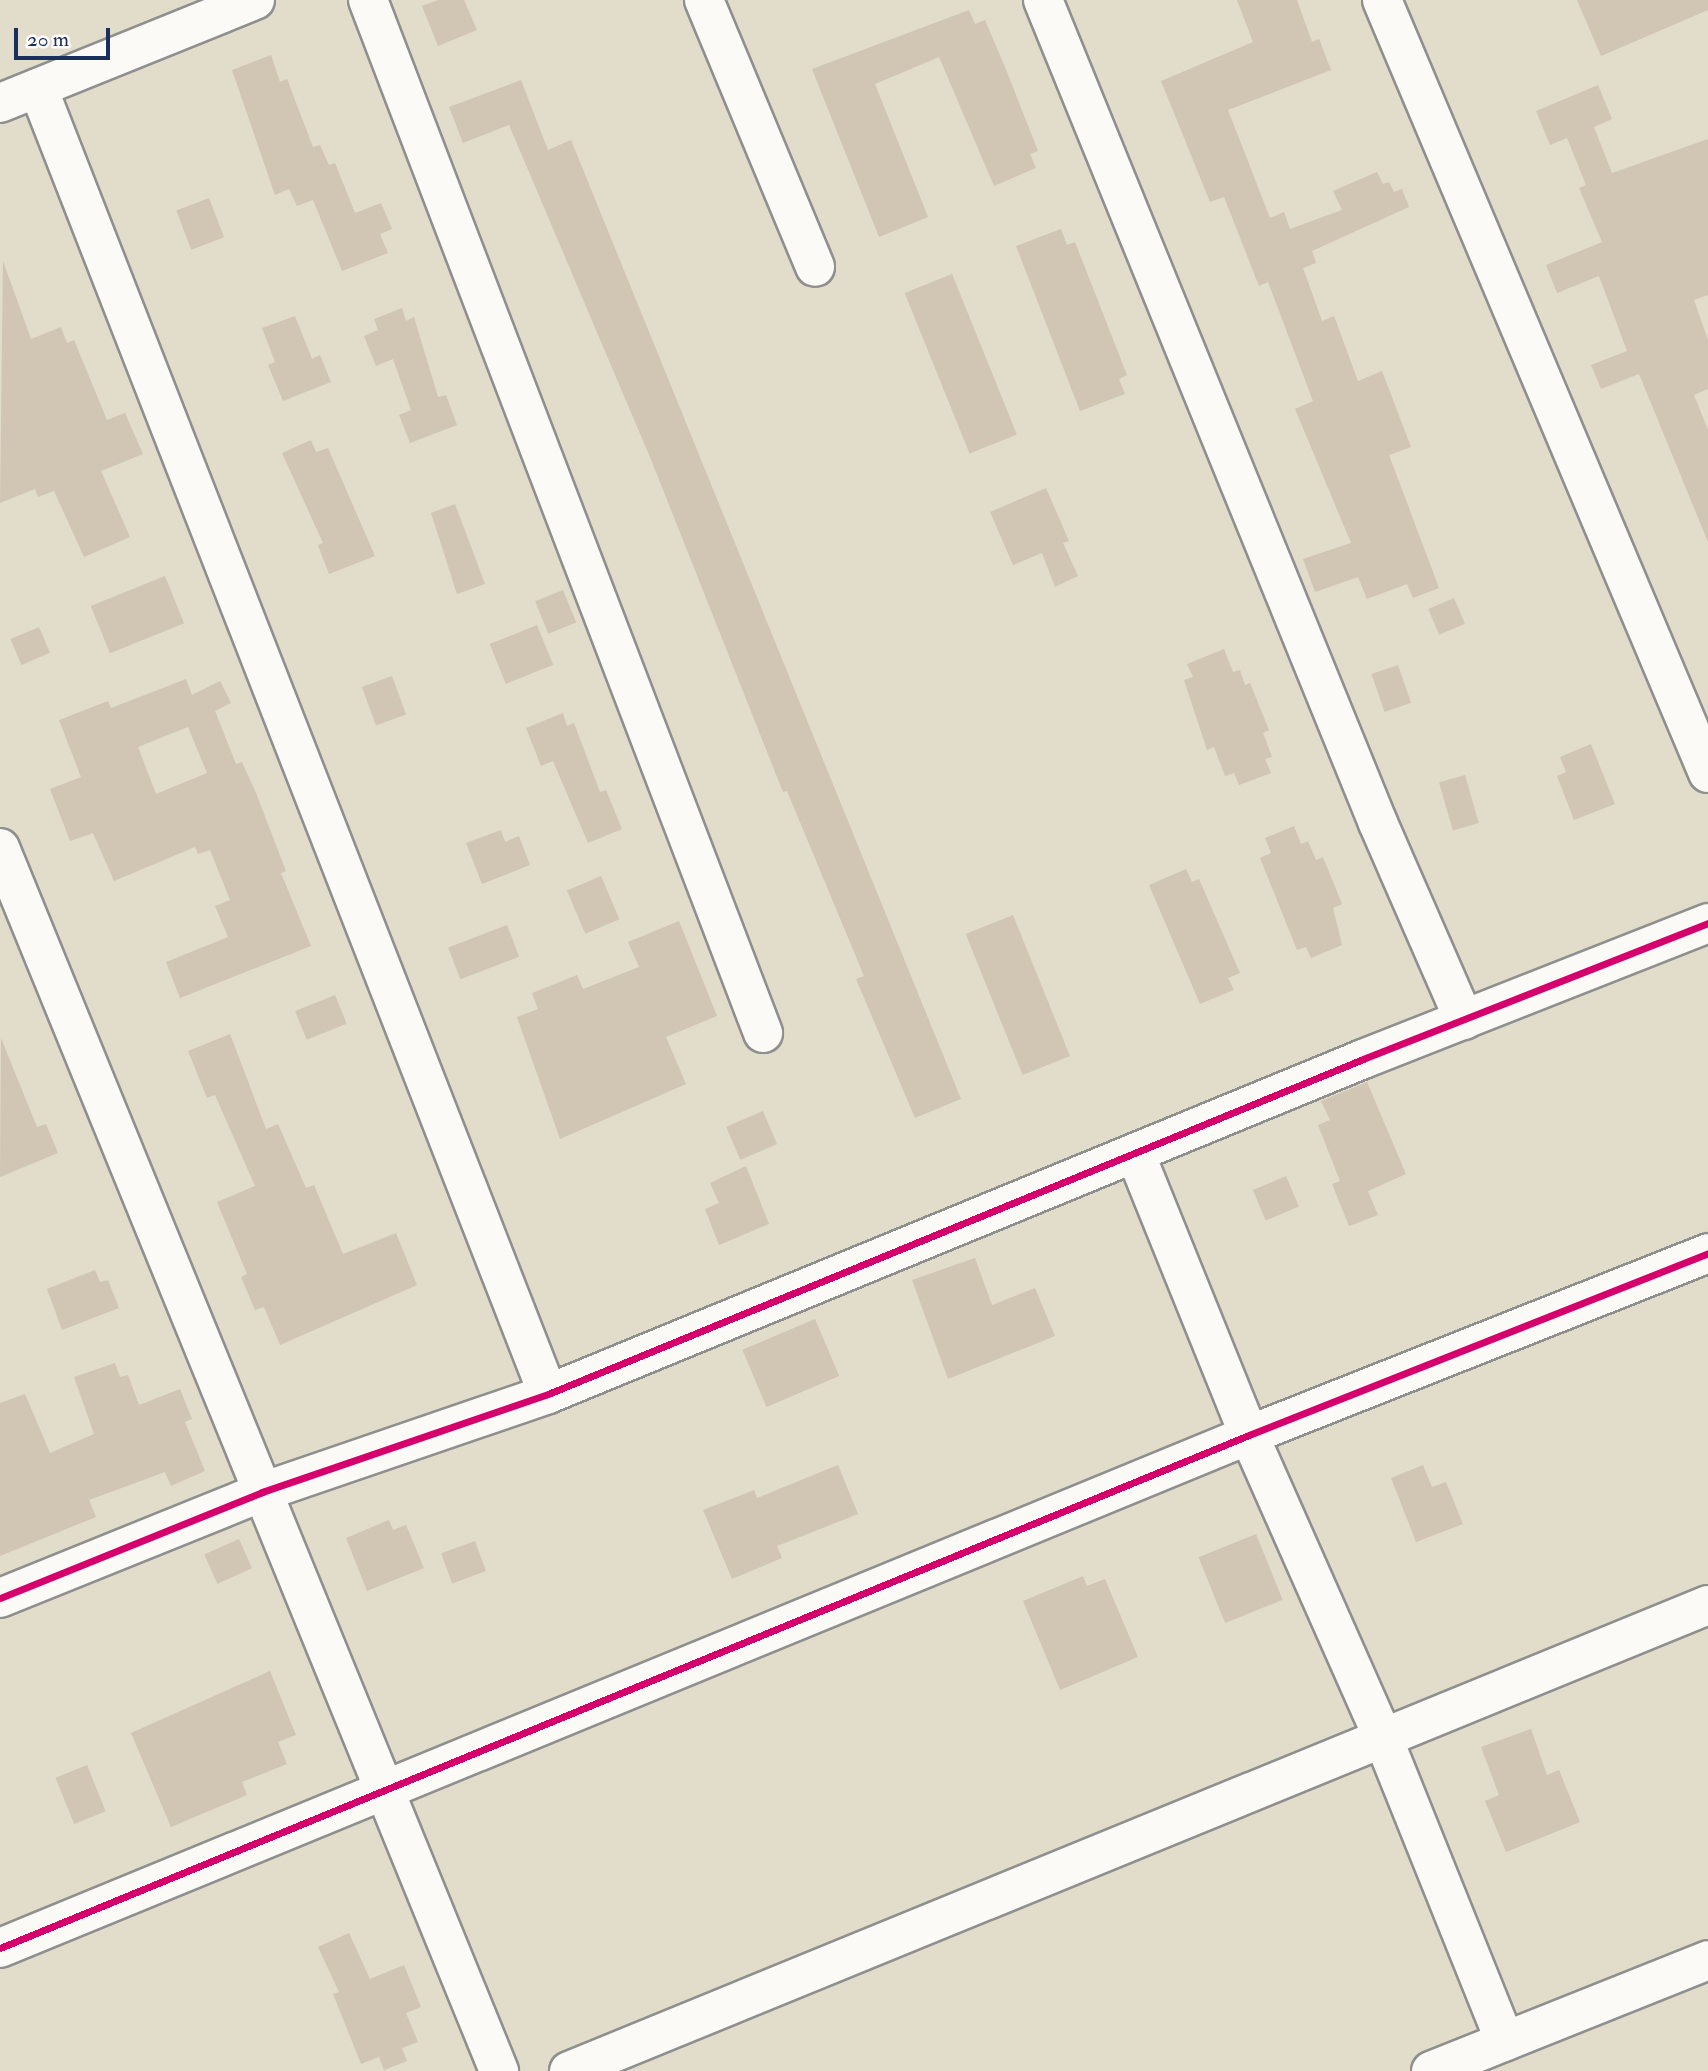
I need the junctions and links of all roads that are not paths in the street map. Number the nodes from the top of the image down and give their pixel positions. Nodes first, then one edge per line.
1 (255, 0) edge
2 (368, 0) edge
3 (704, 0) edge
4 (1042, 0) edge
5 (1382, 0) edge
6 (37, 88) junction
7 (0, 103) edge
8 (816, 267) dead end
9 (1708, 773) edge
10 (0, 848) edge
11 (1708, 923) edge
12 (1464, 1020) junction
13 (763, 1033) dead end
14 (1135, 1153) junction
15 (1708, 1253) edge
16 (548, 1394) junction
17 (1249, 1435) junction
18 (262, 1492) junction
19 (0, 1598) edge
20 (1708, 1605) edge
21 (1383, 1738) junction
22 (385, 1787) junction
23 (0, 1948) edge
24 (1708, 1960) edge
25 (1505, 2041) junction
26 (499, 2071) edge
27 (569, 2071) edge
28 (1431, 2071) edge

1 - 6 street
2 - 13 street
3 - 8 street
4 - 12 street
5 - 9 street
6 - 7 street
6 - 16 street
10 - 18 street
11 - 12 street
12 - 14 street
14 - 16 street
14 - 17 street
15 - 17 street
16 - 18 street
17 - 21 street
17 - 22 street
18 - 19 street
18 - 22 street
20 - 21 street
21 - 25 street
21 - 27 street
22 - 23 street
22 - 26 street
24 - 25 street
25 - 28 street

